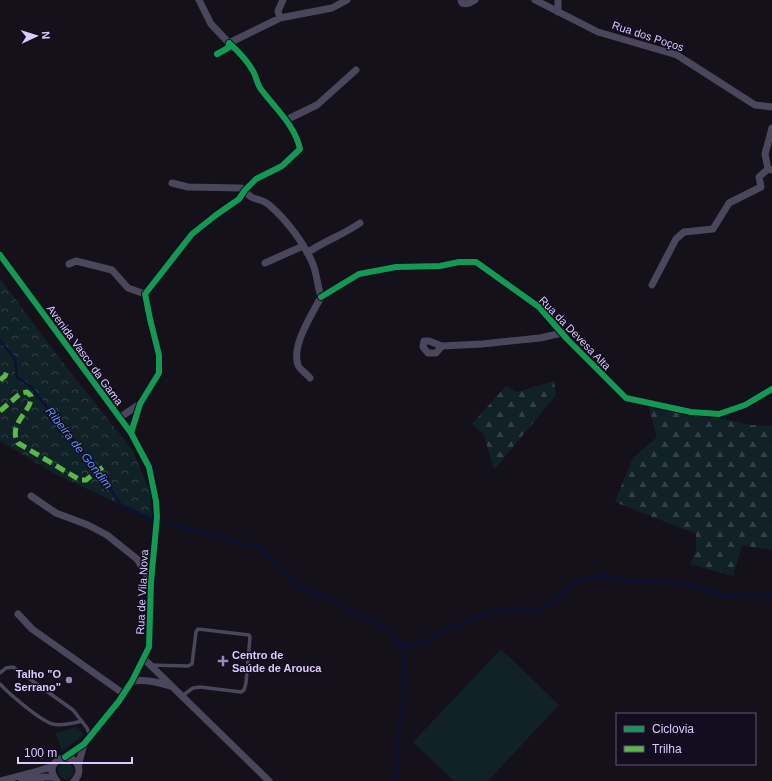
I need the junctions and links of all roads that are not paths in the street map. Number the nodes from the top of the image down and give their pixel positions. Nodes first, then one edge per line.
1 (199, 0) edge
2 (282, 0) edge
3 (347, 0) edge
4 (461, 0) edge
5 (475, 0) edge
6 (535, 0) edge
7 (558, 0) edge
8 (558, 12) junction
9 (280, 18) junction
10 (229, 43) junction
11 (217, 54) dead end
12 (356, 70) dead end
13 (772, 107) edge
14 (286, 120) junction
15 (772, 128) edge
16 (770, 170) edge
17 (172, 183) dead end
18 (245, 190) junction
19 (360, 223) dead end
20 (303, 246) junction
21 (307, 253) junction
22 (0, 255) edge
23 (265, 262) dead end
24 (69, 264) dead end
25 (652, 285) dead end
26 (145, 294) junction
27 (321, 297) junction
28 (562, 333) junction
29 (442, 346) dead end
30 (310, 378) dead end
31 (772, 389) edge
32 (140, 404) junction
33 (119, 418) junction
34 (131, 433) junction
35 (31, 496) dead end
36 (156, 517) joint
37 (152, 582) junction
38 (18, 614) dead end
39 (144, 659) junction
40 (149, 665) junction
41 (0, 673) edge
42 (132, 681) junction
43 (0, 684) edge
44 (173, 687) junction
45 (124, 694) junction
46 (182, 696) junction
47 (82, 721) junction
48 (87, 728) junction
49 (96, 729) junction
50 (90, 736) junction
51 (84, 744) junction
52 (65, 757) junction
53 (53, 766) junction
54 (78, 766) junction
55 (56, 779) edge
56 (0, 781) edge
57 (22, 781) edge
58 (74, 781) edge
59 (269, 781) edge

1 - 10 street
2 - 9 street
3 - 9 street
4 - 5 street
6 - 8 street, Rua dos Poços
7 - 8 street
8 - 13 street, Rua dos Poços
9 - 10 street
10 - 11 street
10 - 14 street
12 - 14 street
14 - 18 street
15 - 16 street
16 - 25 street
17 - 18 street
18 - 20 street
18 - 26 street
19 - 21 street
20 - 21 street
20 - 23 street
21 - 27 street
22 - 33 street, Avenida Vasco da Gama
24 - 26 street
26 - 32 street
27 - 28 street, Rua da Devesa Alta
27 - 30 street
28 - 29 street
28 - 31 street, Rua da Devesa Alta
32 - 33 street
32 - 34 street
33 - 34 street, Avenida Vasco da Gama
34 - 36 street, Avenida Vasco da Gama
35 - 37 street
36 - 37 street, Rua de Vila Nova
37 - 39 street, Rua de Vila Nova
38 - 45 street
39 - 40 street
39 - 42 street, Rua de Vila Nova
40 - 44 street
40 - 46 lane
41 - 47 lane
42 - 44 street
42 - 45 street, Rua de Vila Nova
43 - 47 lane
44 - 46 street
45 - 49 street, Rua de Vila Nova
46 - 59 street
47 - 48 lane
48 - 49 lane
48 - 50 lane
49 - 50 street, Rua de Vila Nova
50 - 51 street, Rua de Vila Nova
51 - 52 street
51 - 54 street
52 - 53 street
52 - 54 street
53 - 55 street
53 - 56 street
54 - 58 street
55 - 57 street

